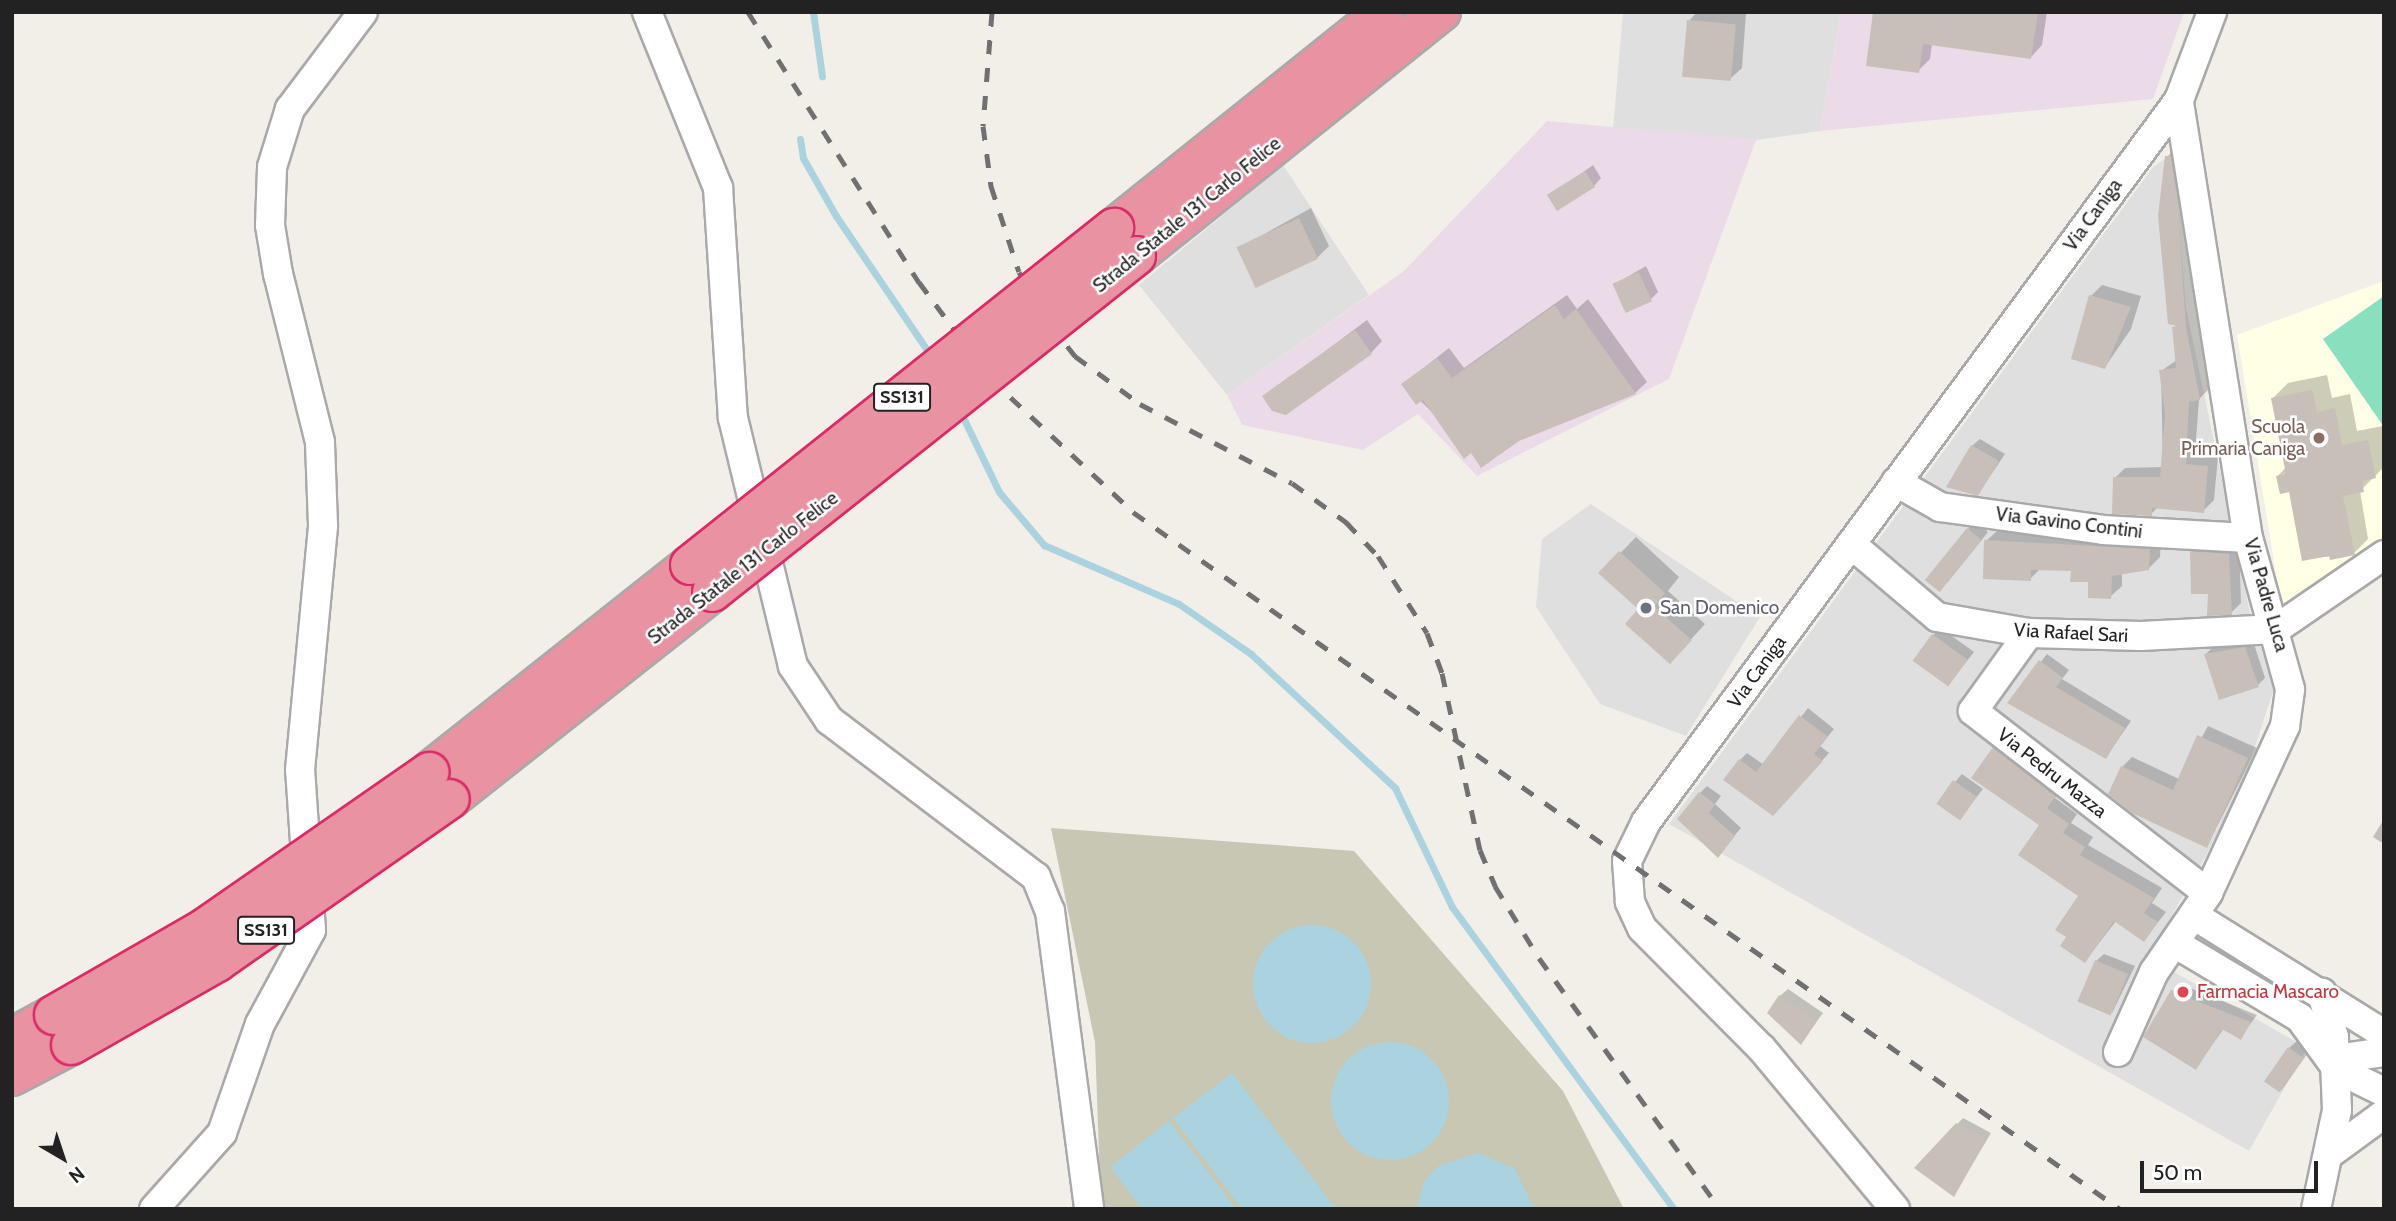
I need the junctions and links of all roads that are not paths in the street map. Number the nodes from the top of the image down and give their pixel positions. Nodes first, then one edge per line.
1 (363, 12) edge
2 (647, 12) edge
3 (1384, 12) edge
4 (1441, 12) edge
5 (2212, 12) edge
6 (2179, 100) junction
7 (1125, 242) junction
8 (1896, 482) junction
9 (2248, 538) junction
10 (1851, 544) junction
11 (2384, 555) edge
12 (2276, 629) junction
13 (2029, 633) junction
14 (2202, 905) junction
15 (2176, 944) junction
16 (2322, 993) junction
17 (63, 1030) junction
18 (2384, 1034) edge
19 (12, 1038) edge
20 (2118, 1052) dead end
21 (2384, 1052) edge
22 (2337, 1069) junction
23 (12, 1076) edge
24 (2384, 1092) edge
25 (2384, 1114) edge
26 (2332, 1152) junction
27 (154, 1209) edge
28 (1089, 1209) edge
29 (1895, 1209) edge
30 (2316, 1209) edge

1 - 27 street
2 - 28 street
3 - 7 highway, Strada Statale 131 Carlo Felice / SS131
4 - 7 highway, Strada Statale 131 Carlo Felice / SS131
5 - 6 street, Via Caniga
6 - 8 street, Via Caniga
6 - 9 street, Via Padre Luca
7 - 17 highway, Strada Statale 131 Carlo Felice / SS131, bridge
8 - 9 street, Via Gavino Contini
8 - 10 street, Via Caniga
9 - 12 street, Via Padre Luca
10 - 13 street, Via Rafael Sari
10 - 29 street, Via Caniga
11 - 12 street
12 - 13 street, Via Rafael Sari
12 - 14 street, Via Padre Luca
13 - 14 street, Via Pedru Mazza
14 - 15 street, Via Padre Luca
14 - 16 street
15 - 20 street, Via Padre Luca
15 - 22 street
16 - 18 street
16 - 22 street
17 - 19 highway, Strada Statale 131 Carlo Felice / SS131
17 - 23 highway, Strada Statale 131 Carlo Felice / SS131
21 - 22 street
22 - 24 street
22 - 26 street
25 - 26 street
26 - 30 street

